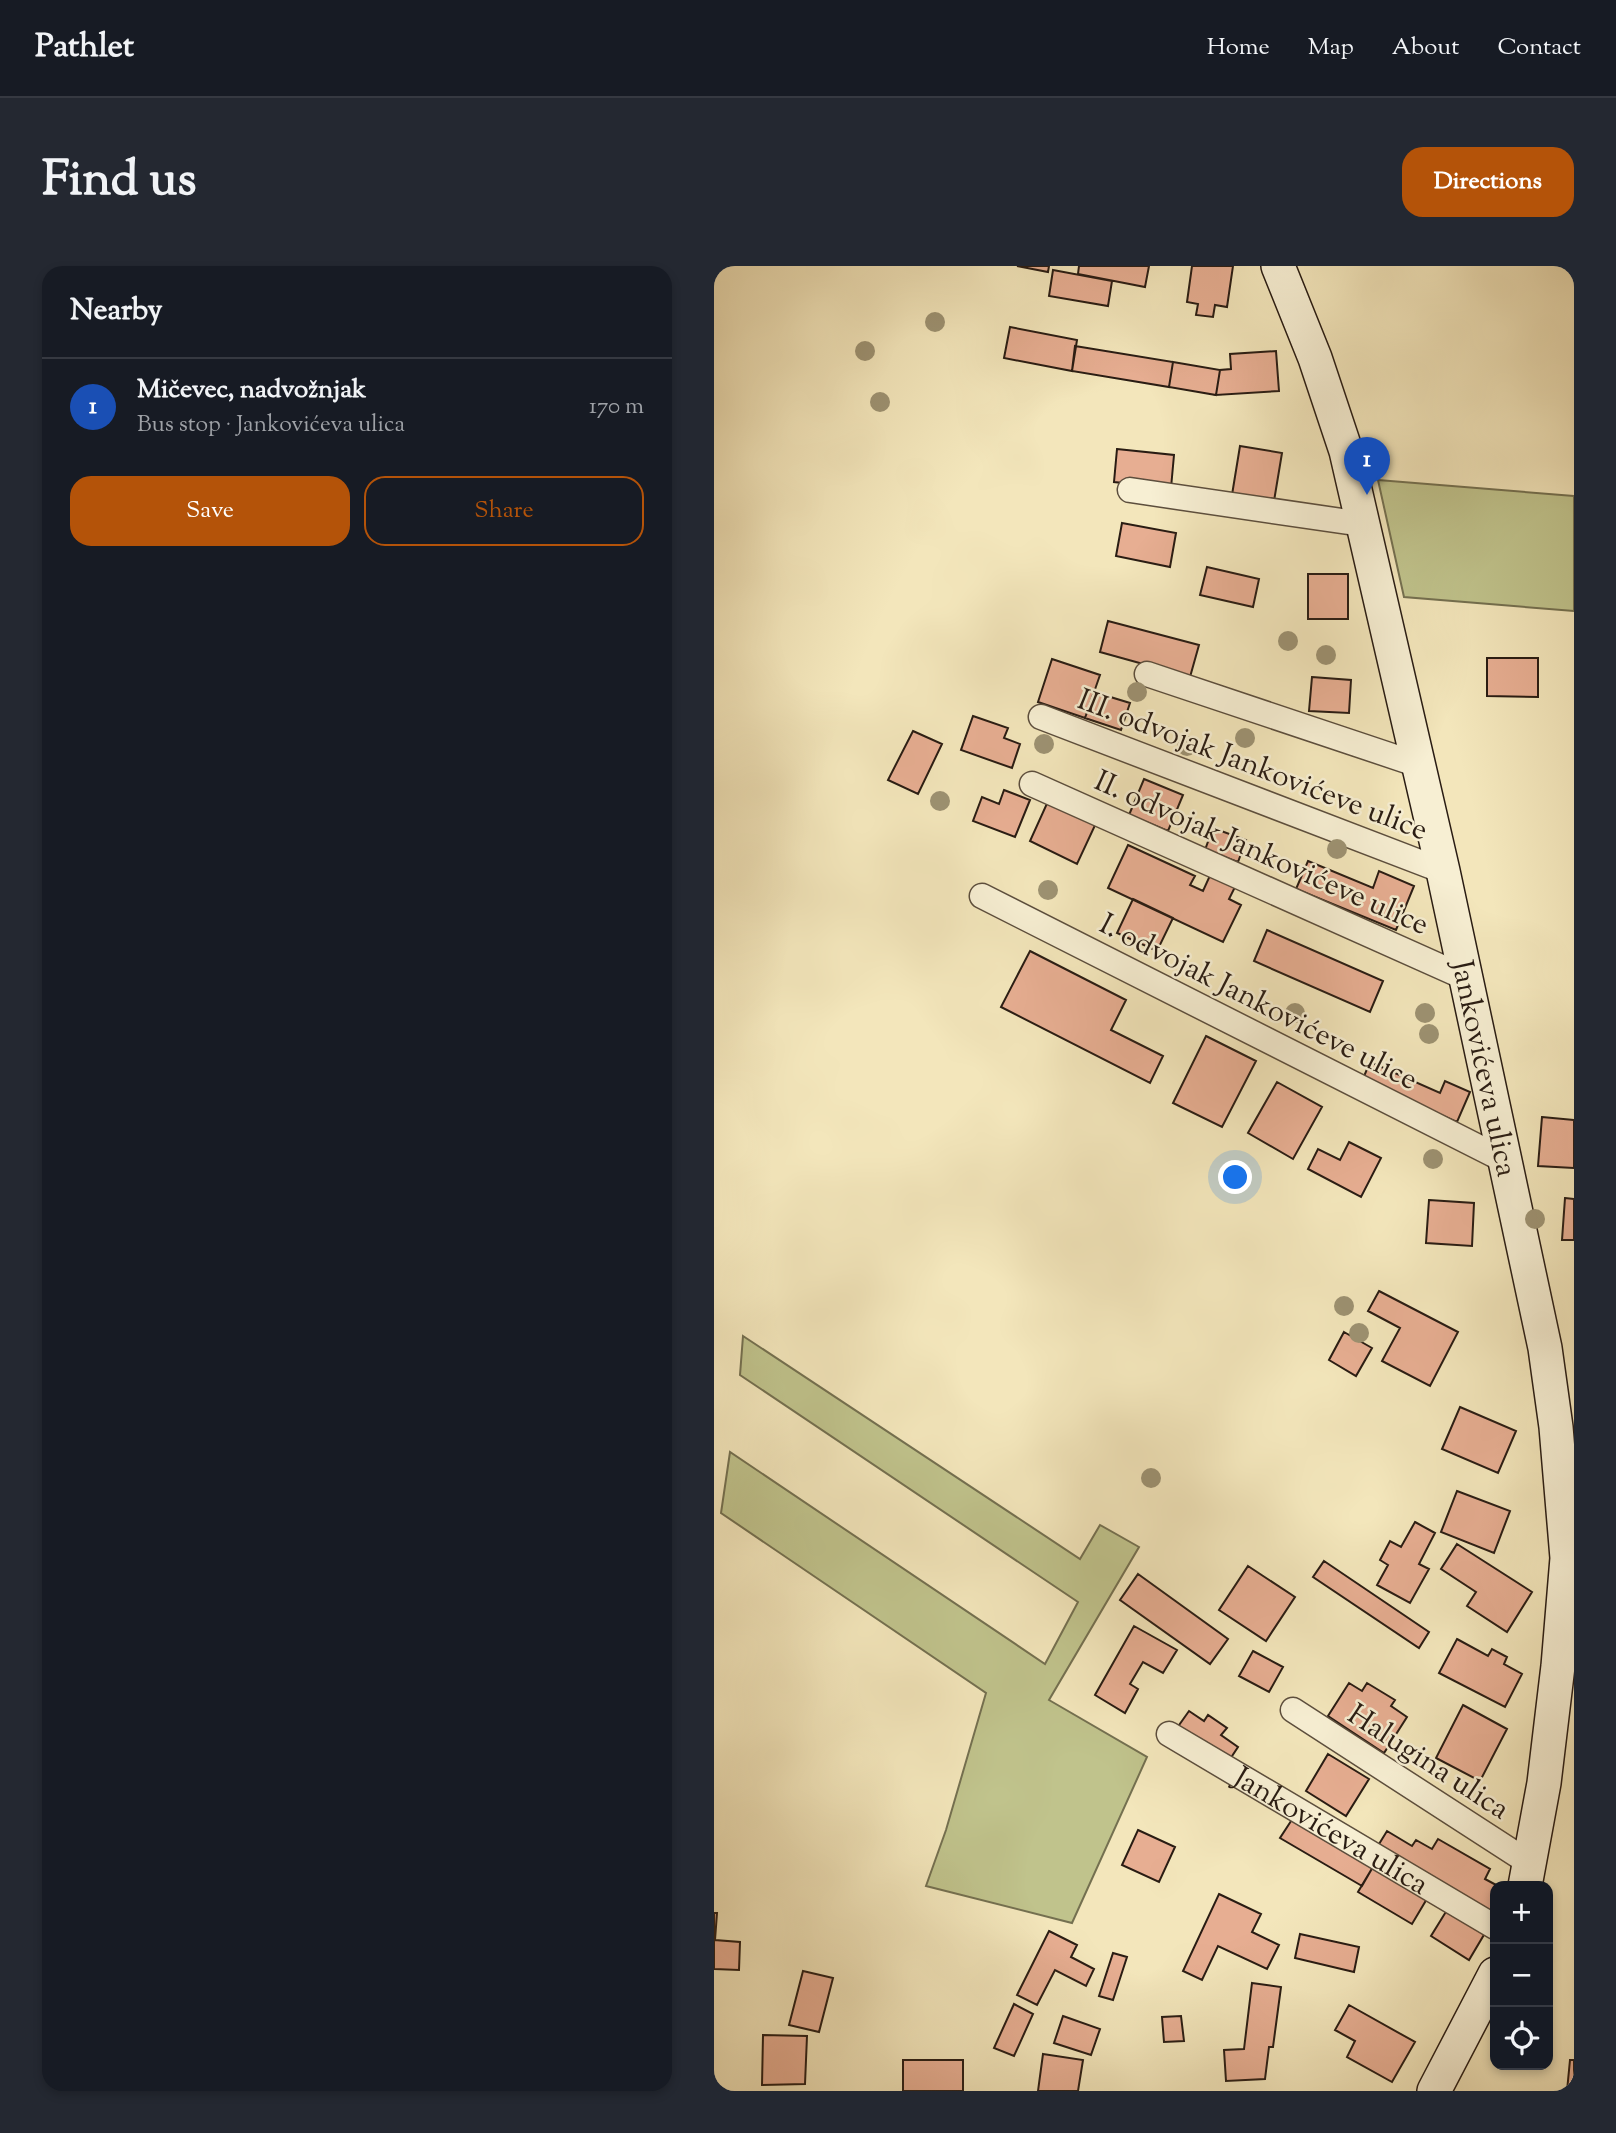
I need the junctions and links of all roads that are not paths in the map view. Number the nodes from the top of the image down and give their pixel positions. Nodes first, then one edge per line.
1 (1278, 266) edge
2 (1130, 490) dead end
3 (1362, 524) junction
4 (1147, 674) dead end
5 (1041, 717) dead end
6 (1419, 765) junction
7 (1032, 784) dead end
8 (1443, 871) junction
9 (982, 896) dead end
10 (1466, 978) junction
11 (1506, 1161) junction
12 (1293, 1710) dead end
13 (1169, 1734) dead end
14 (1528, 1875) edge
15 (1490, 1924) edge
16 (1490, 1984) edge
17 (1434, 2091) edge

1 - 3 main road, Jankovićeva ulica
2 - 3 street
3 - 6 main road, Jankovićeva ulica
4 - 6 street
5 - 8 street, III. odvojak Jankovićeve ulice
6 - 8 main road, Jankovićeva ulica
7 - 10 street, II. odvojak Jankovićeve ulice
8 - 10 main road, Jankovićeva ulica
9 - 11 street, I. odvojak Jankovićeve ulice
10 - 11 main road, Jankovićeva ulica
11 - 14 main road, Jankovićeva ulica
12 - 14 street, Halugina ulica
13 - 15 street, Jankovićeva ulica
16 - 17 main road

